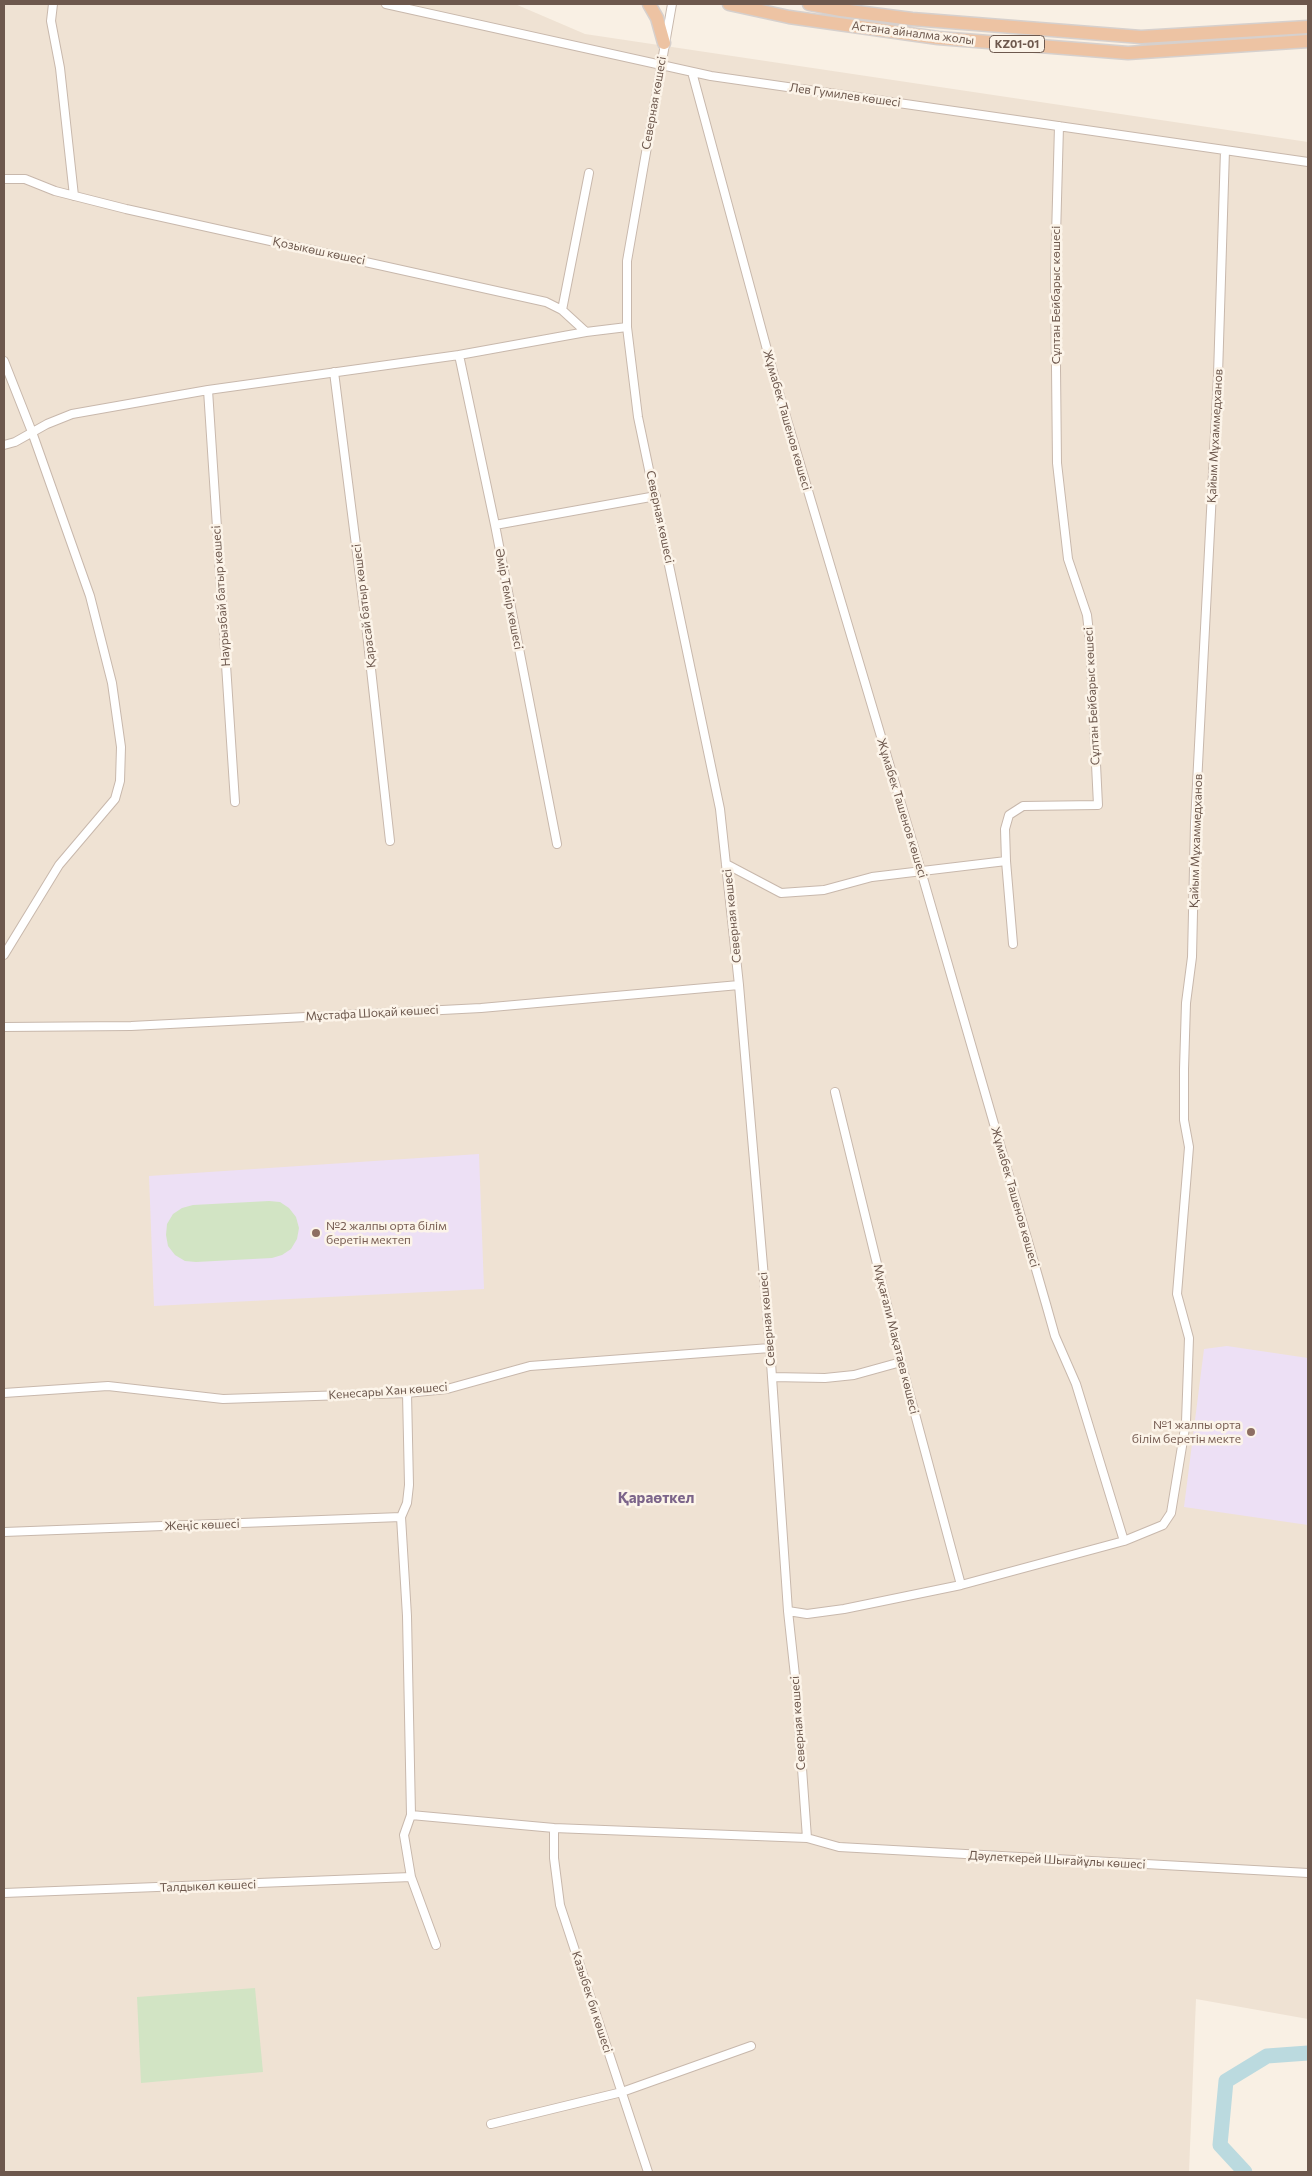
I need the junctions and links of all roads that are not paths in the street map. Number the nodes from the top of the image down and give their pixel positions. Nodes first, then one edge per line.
1 (52, 4) edge
2 (386, 4) edge
3 (649, 4) edge
4 (672, 4) edge
5 (729, 4) edge
6 (809, 4) edge
7 (1308, 27) edge
8 (1308, 41) edge
9 (664, 43) junction
10 (660, 65) junction
11 (692, 72) junction
12 (1059, 126) junction
13 (1225, 150) junction
14 (1308, 162) edge
15 (589, 173) dead end
16 (4, 180) edge
17 (74, 196) junction
18 (562, 310) junction
19 (627, 327) junction
20 (586, 332) junction
21 (460, 355) junction
22 (4, 361) edge
23 (334, 372) junction
24 (208, 390) junction
25 (32, 432) junction
26 (4, 445) edge
27 (656, 496) junction
28 (495, 525) junction
29 (235, 802) dead end
30 (390, 841) dead end
31 (556, 844) dead end
32 (1006, 861) junction
33 (726, 864) junction
34 (921, 871) junction
35 (1014, 944) dead end
36 (4, 955) edge
37 (739, 985) junction
38 (4, 1027) edge
39 (835, 1092) dead end
40 (770, 1348) junction
41 (901, 1362) junction
42 (772, 1377) junction
43 (4, 1393) edge
44 (407, 1393) junction
45 (401, 1517) junction
46 (4, 1532) edge
47 (1124, 1541) junction
48 (962, 1585) junction
49 (788, 1610) junction
50 (410, 1815) junction
51 (554, 1828) junction
52 (807, 1838) junction
53 (1308, 1873) edge
54 (411, 1877) junction
55 (4, 1894) edge
56 (436, 1945) dead end
57 (751, 2046) dead end
58 (622, 2092) junction
59 (491, 2124) dead end
60 (648, 2172) edge

1 - 17 street
2 - 10 street, Лев Гумилев көшесі
3 - 9 highway
4 - 9 street, Северная көшесі
5 - 8 highway, Астана айналма жолы / KZ01-01
6 - 7 highway, Астана айналма жолы / KZ01-01
9 - 10 street, Северная көшесі
10 - 11 street, Лев Гумилев көшесі
10 - 19 street, Северная көшесі
11 - 12 street, Лев Гумилев көшесі
11 - 34 street, Жұмабек Ташенов көшесі
12 - 13 street, Лев Гумилев көшесі
12 - 32 street, Сұлтан Бейбарыс көшесі
13 - 14 street, Лев Гумилев көшесі
13 - 47 street, Қайым Мұхаммедханов
15 - 18 street
16 - 17 street, Қозыкөш көшесі
17 - 18 street, Қозыкөш көшесі
18 - 20 street, Қозыкөш көшесі
19 - 20 street
19 - 27 street, Северная көшесі
20 - 21 street
21 - 23 street
21 - 28 street, Әмір Темір көшесі
22 - 25 street
23 - 24 street
23 - 30 street, Қарасай батыр көшесі
24 - 25 street
24 - 29 street, Наурызбай батыр көшесі
25 - 26 street
25 - 36 street
27 - 28 street
27 - 33 street, Северная көшесі
28 - 31 street, Әмір Темір көшесі
32 - 34 street
32 - 35 street
33 - 34 street
33 - 37 street, Северная көшесі
34 - 47 street, Жұмабек Ташенов көшесі
37 - 38 street, Мұстафа Шоқай көшесі
37 - 40 street, Северная көшесі
39 - 41 street, Мұқағали Мақатаев көшесі
40 - 42 street, Северная көшесі
40 - 44 street, Кенесары Хан көшесі
41 - 42 street
41 - 48 street, Мұқағали Мақатаев көшесі
42 - 49 street, Северная көшесі
43 - 44 street, Кенесары Хан көшесі
44 - 45 street
45 - 46 street, Жеңіс көшесі
45 - 50 street
47 - 48 street
48 - 49 street
49 - 52 street, Северная көшесі
50 - 51 street, Дәулеткерей Шығайұлы көшесі
50 - 54 street
51 - 52 street, Дәулеткерей Шығайұлы көшесі
51 - 58 street, Казыбек би көшесі
52 - 53 street, Дәулеткерей Шығайұлы көшесі
54 - 55 street, Талдыкөл көшесі
54 - 56 street
57 - 58 street
58 - 59 street
58 - 60 street, Казыбек би көшесі

